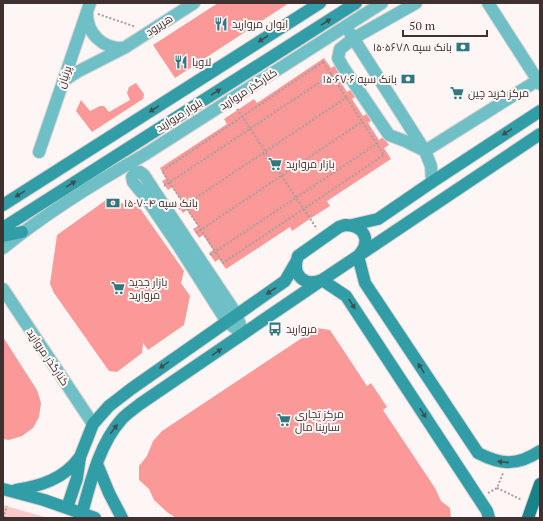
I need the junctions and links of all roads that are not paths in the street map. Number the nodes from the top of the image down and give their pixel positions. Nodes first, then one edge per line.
1 (194, 3) edge
2 (320, 3) edge
3 (356, 3) edge
4 (382, 3) edge
5 (416, 3) edge
6 (488, 3) edge
7 (91, 10) edge
8 (345, 25) junction
9 (354, 38) junction
10 (124, 48) junction
11 (63, 81) junction
12 (539, 82) edge
13 (540, 111) edge
14 (540, 134) edge
15 (425, 151) junction
16 (38, 152) dead end
17 (144, 155) junction
18 (113, 172) junction
19 (138, 179) junction
20 (38, 182) junction
21 (432, 182) junction
22 (49, 198) junction
23 (3, 205) edge
24 (352, 224) junction
25 (3, 228) edge
26 (22, 232) junction
27 (3, 236) edge
28 (3, 248) edge
29 (358, 256) junction
30 (296, 262) junction
31 (322, 280) junction
32 (3, 289) edge
33 (232, 318) junction
34 (243, 334) junction
35 (93, 424) junction
36 (540, 452) edge
37 (80, 457) junction
38 (97, 464) junction
39 (77, 478) junction
40 (90, 484) junction
41 (540, 484) edge
42 (7, 490) edge
43 (67, 508) junction
44 (82, 513) junction
45 (95, 518) edge
46 (122, 518) edge
47 (489, 518) edge
48 (528, 518) edge

1 - 10 street, هریرود
2 -> 20 street, بلوار مروارید
22 -> 3 street, بلوار مروارید
4 - 8 street, کنارگذر مروارید
5 - 9 street
6 - 12 street
7 - 10 street
7 - 11 street, پرنیان
8 - 9 street
8 - 17 street, کنارگذر مروارید
9 - 15 street
9 - 15 street
10 - 11 street, هریرود
11 - 16 street, پرنیان
12 - 15 street
13 -> 21 street
14 - 29 street
15 - 21 street
17 - 18 street, کنارگذر مروارید
17 - 19 street
18 - 19 street
18 - 26 street, کنارگذر مروارید
19 - 33 street
19 - 33 street
20 - 22 street
20 -> 23 street, بلوار مروارید
21 - 24 street
22 - 25 street, بلوار مروارید
24 - 29 street
24 - 30 street
26 - 27 street
26 - 28 street, کنارگذر مروارید
29 - 31 street
36 -> 29 street
30 - 31 street
30 -> 33 street
31 - 34 street
31 -> 47 street
32 - 35 street, کنارگذر مروارید
33 - 34 street
33 -> 35 street
38 -> 34 street
35 - 37 street
37 - 39 street
37 - 42 street
38 - 40 street
38 - 46 street
39 - 40 street
39 - 43 street
40 - 44 street
41 - 48 main road
42 - 43 street
43 - 44 street
44 - 45 street

